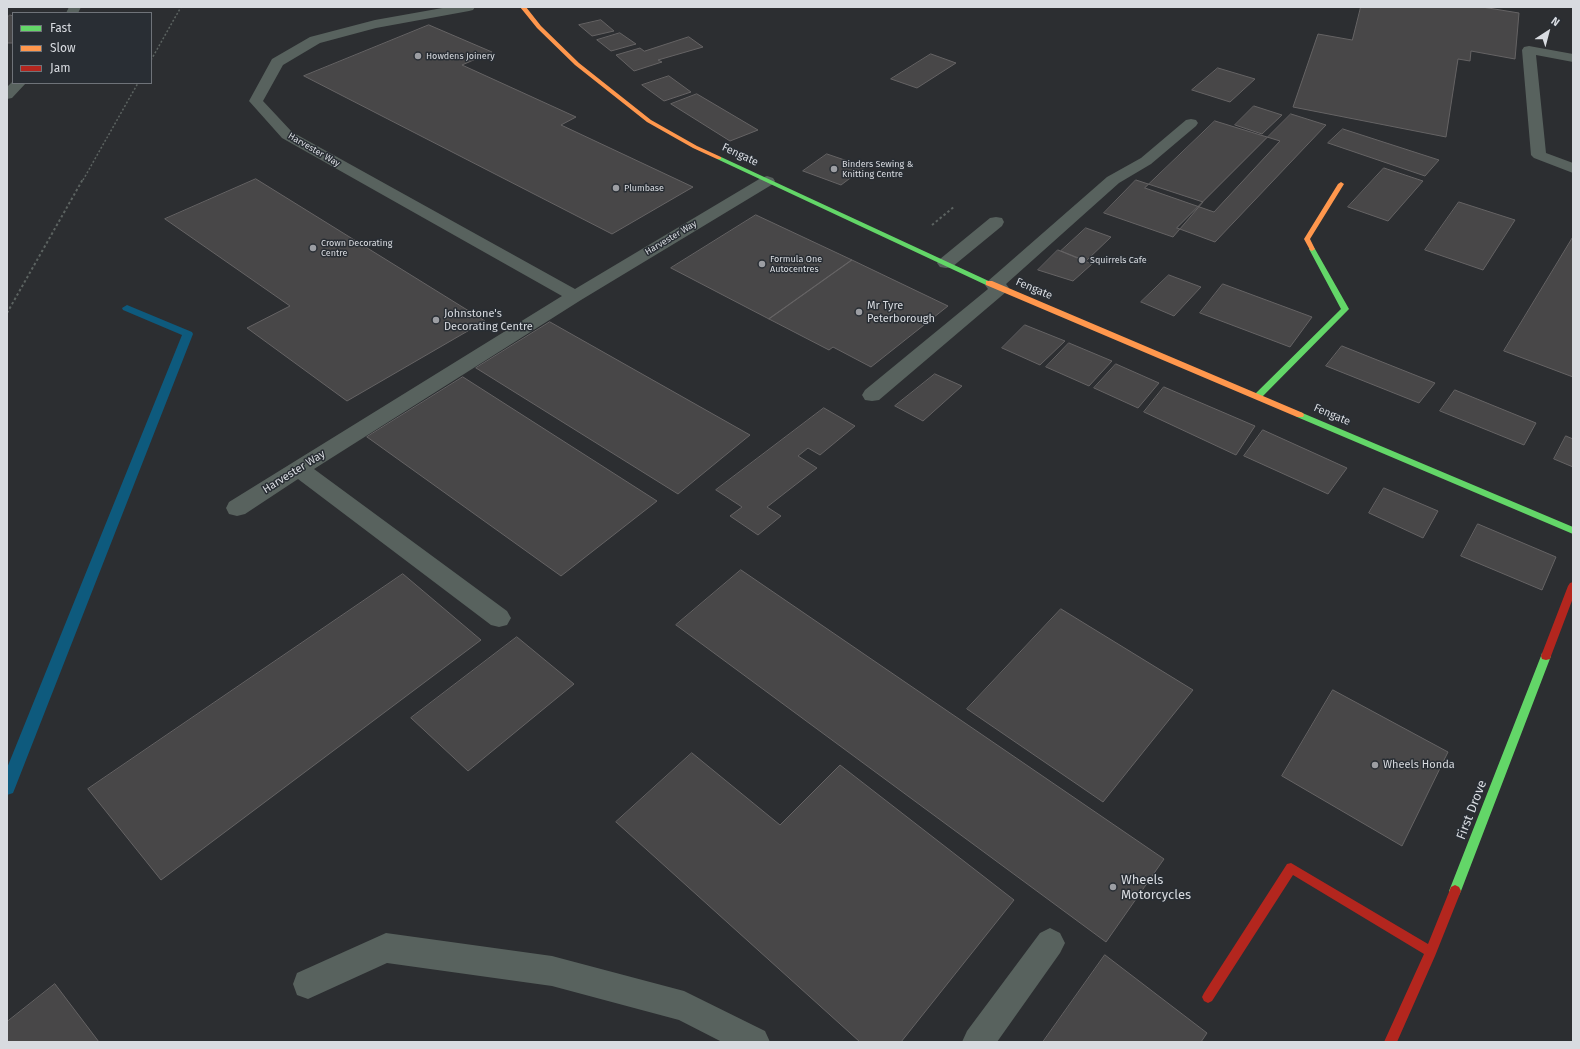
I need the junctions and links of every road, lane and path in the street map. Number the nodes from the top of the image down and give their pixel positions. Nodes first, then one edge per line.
1 (181, 7) edge
2 (469, 7) edge
3 (523, 7) edge
4 (152, 58) edge
5 (1573, 58) edge
6 (18, 84) edge
7 (137, 84) edge
8 (7, 95) edge
9 (1191, 123) dead end
10 (1573, 168) edge
11 (767, 181) junction
12 (1341, 184) dead end
13 (996, 222) dead end
14 (946, 263) junction
15 (997, 287) junction
16 (575, 296) junction
17 (7, 313) edge
18 (872, 394) dead end
19 (1258, 396) junction
20 (299, 469) junction
21 (237, 508) dead end
22 (1573, 531) edge
23 (1573, 586) edge
24 (499, 618) dead end
25 (1050, 943) dead end
26 (1431, 952) junction
27 (308, 984) dead end
28 (1208, 997) dead end
29 (754, 1042) edge
30 (978, 1042) edge
31 (1390, 1042) edge

1 - 4 path
2 - 16 street, Harvester Way
3 - 11 street, Fengate
5 - 10 street
6 - 8 street
7 - 17 path
9 - 15 street
11 - 14 street, Fengate
11 - 16 street, Harvester Way
12 - 19 street
13 - 14 street
14 - 15 street, Fengate
15 - 18 street
15 - 19 street, Fengate
16 - 20 street, Harvester Way
19 - 22 street, Fengate
20 - 21 street, Harvester Way
20 - 24 street
23 - 26 street, First Drove
25 - 30 street
26 - 28 street
26 - 31 street, First Drove
27 - 29 street

